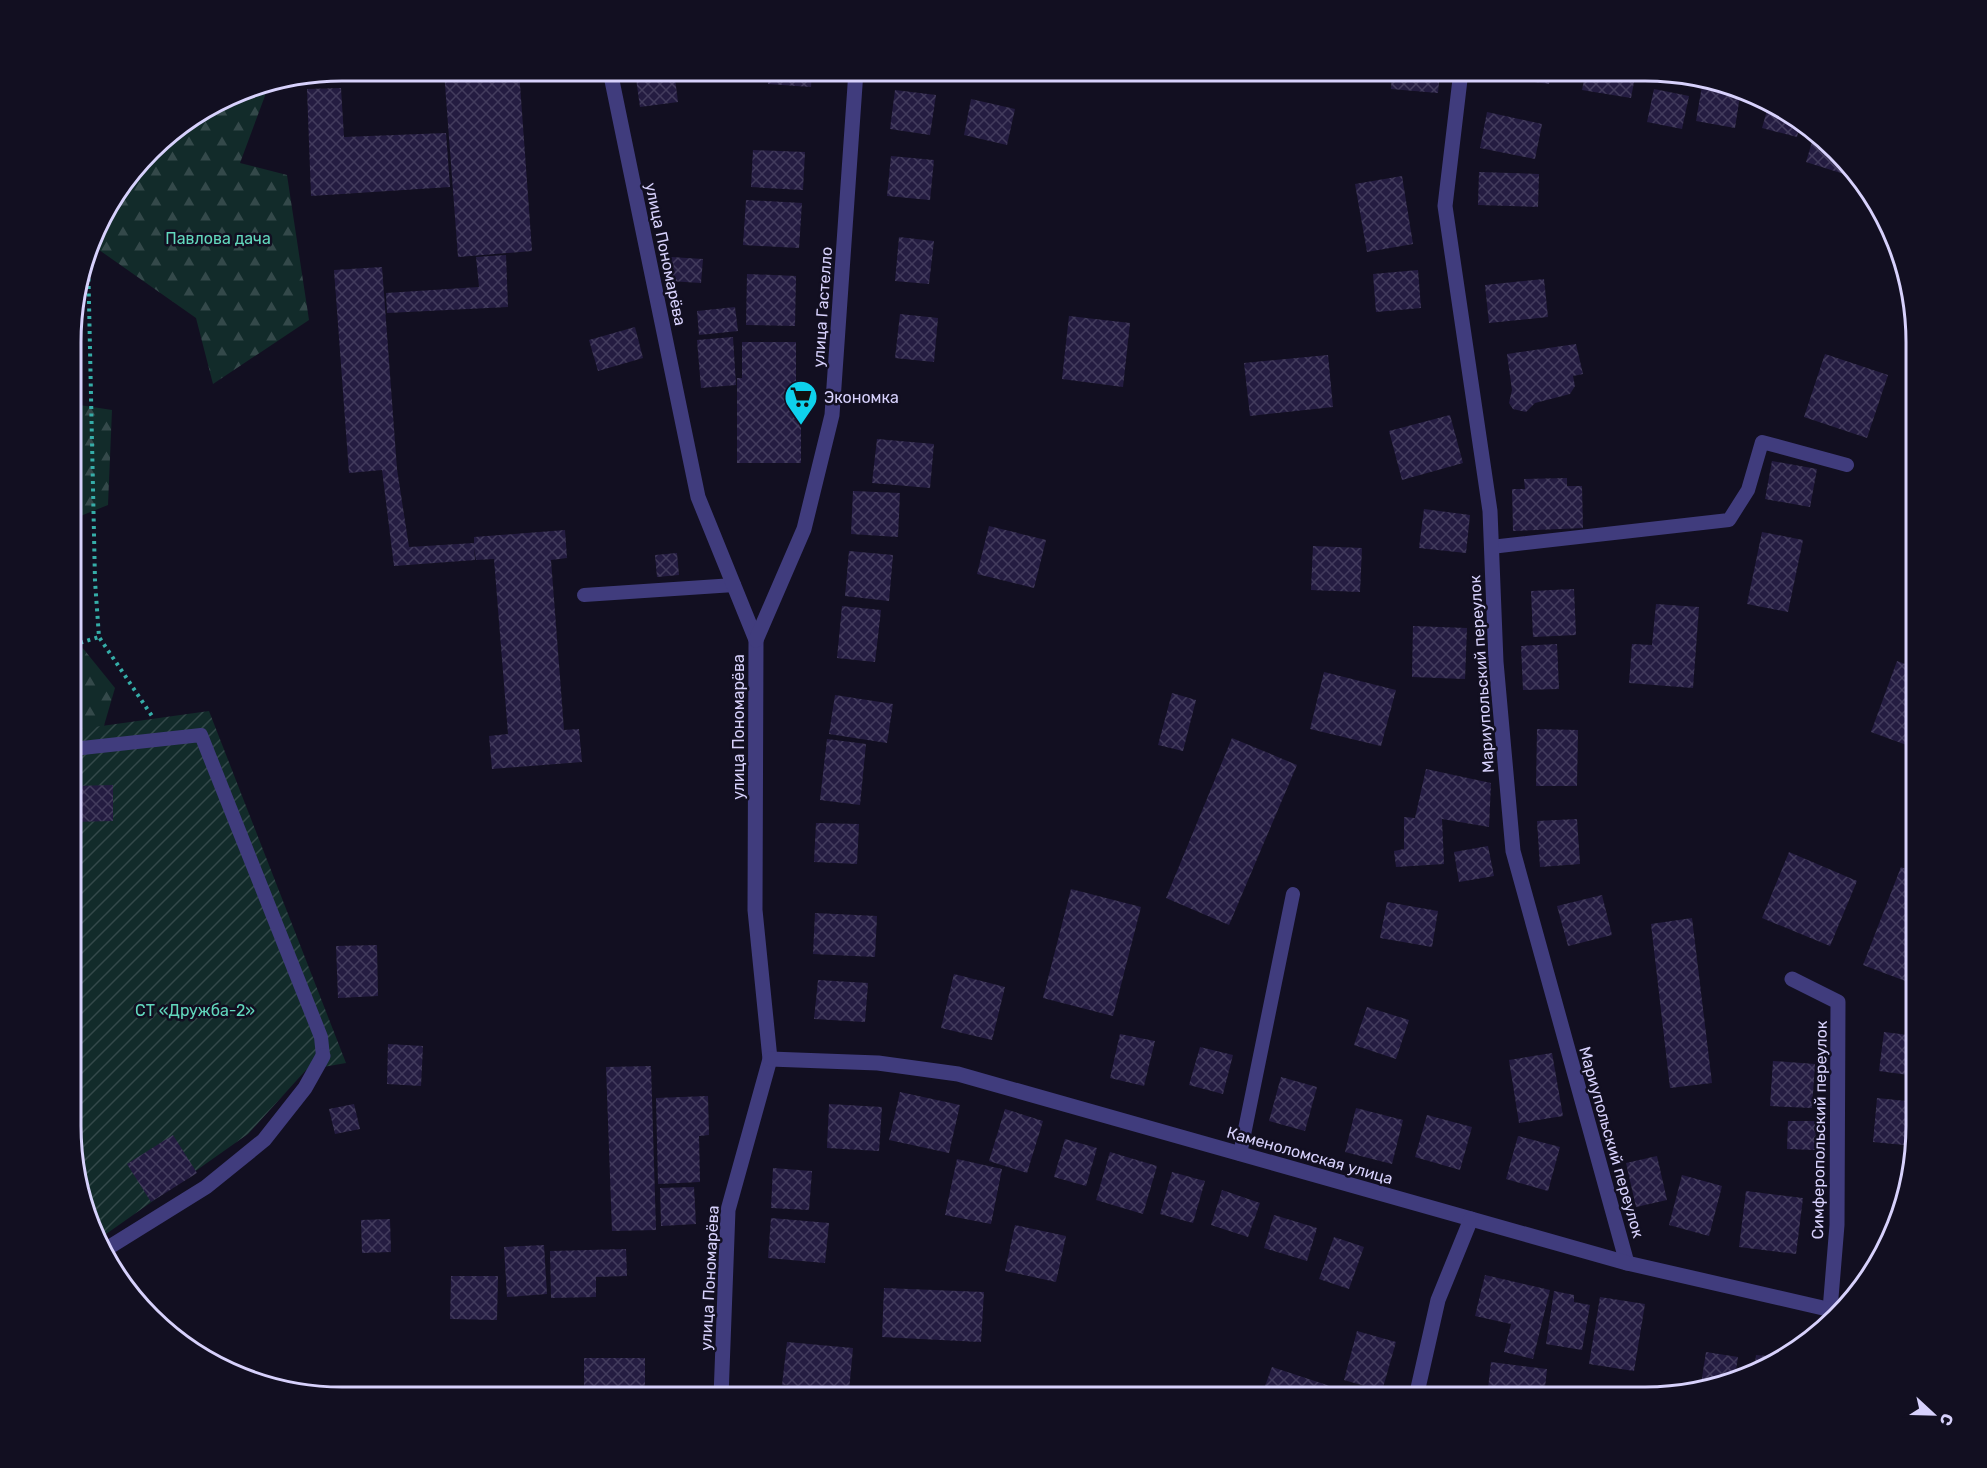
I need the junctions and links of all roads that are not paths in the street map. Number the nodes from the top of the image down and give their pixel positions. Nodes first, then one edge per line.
1 (612, 81) edge
2 (855, 81) edge
3 (1460, 81) edge
4 (1847, 465) dead end
5 (1491, 547) junction
6 (734, 585) junction
7 (584, 595) dead end
8 (756, 640) junction
9 (81, 748) edge
10 (1293, 894) dead end
11 (1792, 979) dead end
12 (323, 1056) joint
13 (770, 1059) junction
14 (1240, 1154) junction
15 (1471, 1219) junction
16 (111, 1246) edge
17 (1627, 1263) junction
18 (1833, 1306) edge
19 (1830, 1309) edge
20 (721, 1387) edge
21 (1418, 1387) edge

1 - 6 street, улица Пономарёва
2 - 8 street, улица Гастелло
3 - 5 street, Мариупольский переулок
4 - 5 lane
5 - 17 street, Мариупольский переулок
6 - 7 lane
6 - 8 street, улица Пономарёва
8 - 13 street, улица Пономарёва
9 - 12 lane
10 - 14 lane
11 - 18 street, Симферопольский переулок
12 - 16 street
13 - 14 street, Каменоломская улица
13 - 20 street, улица Пономарёва
14 - 15 street, Каменоломская улица
15 - 17 street, Каменоломская улица
15 - 21 street
17 - 19 street, Каменоломская улица

